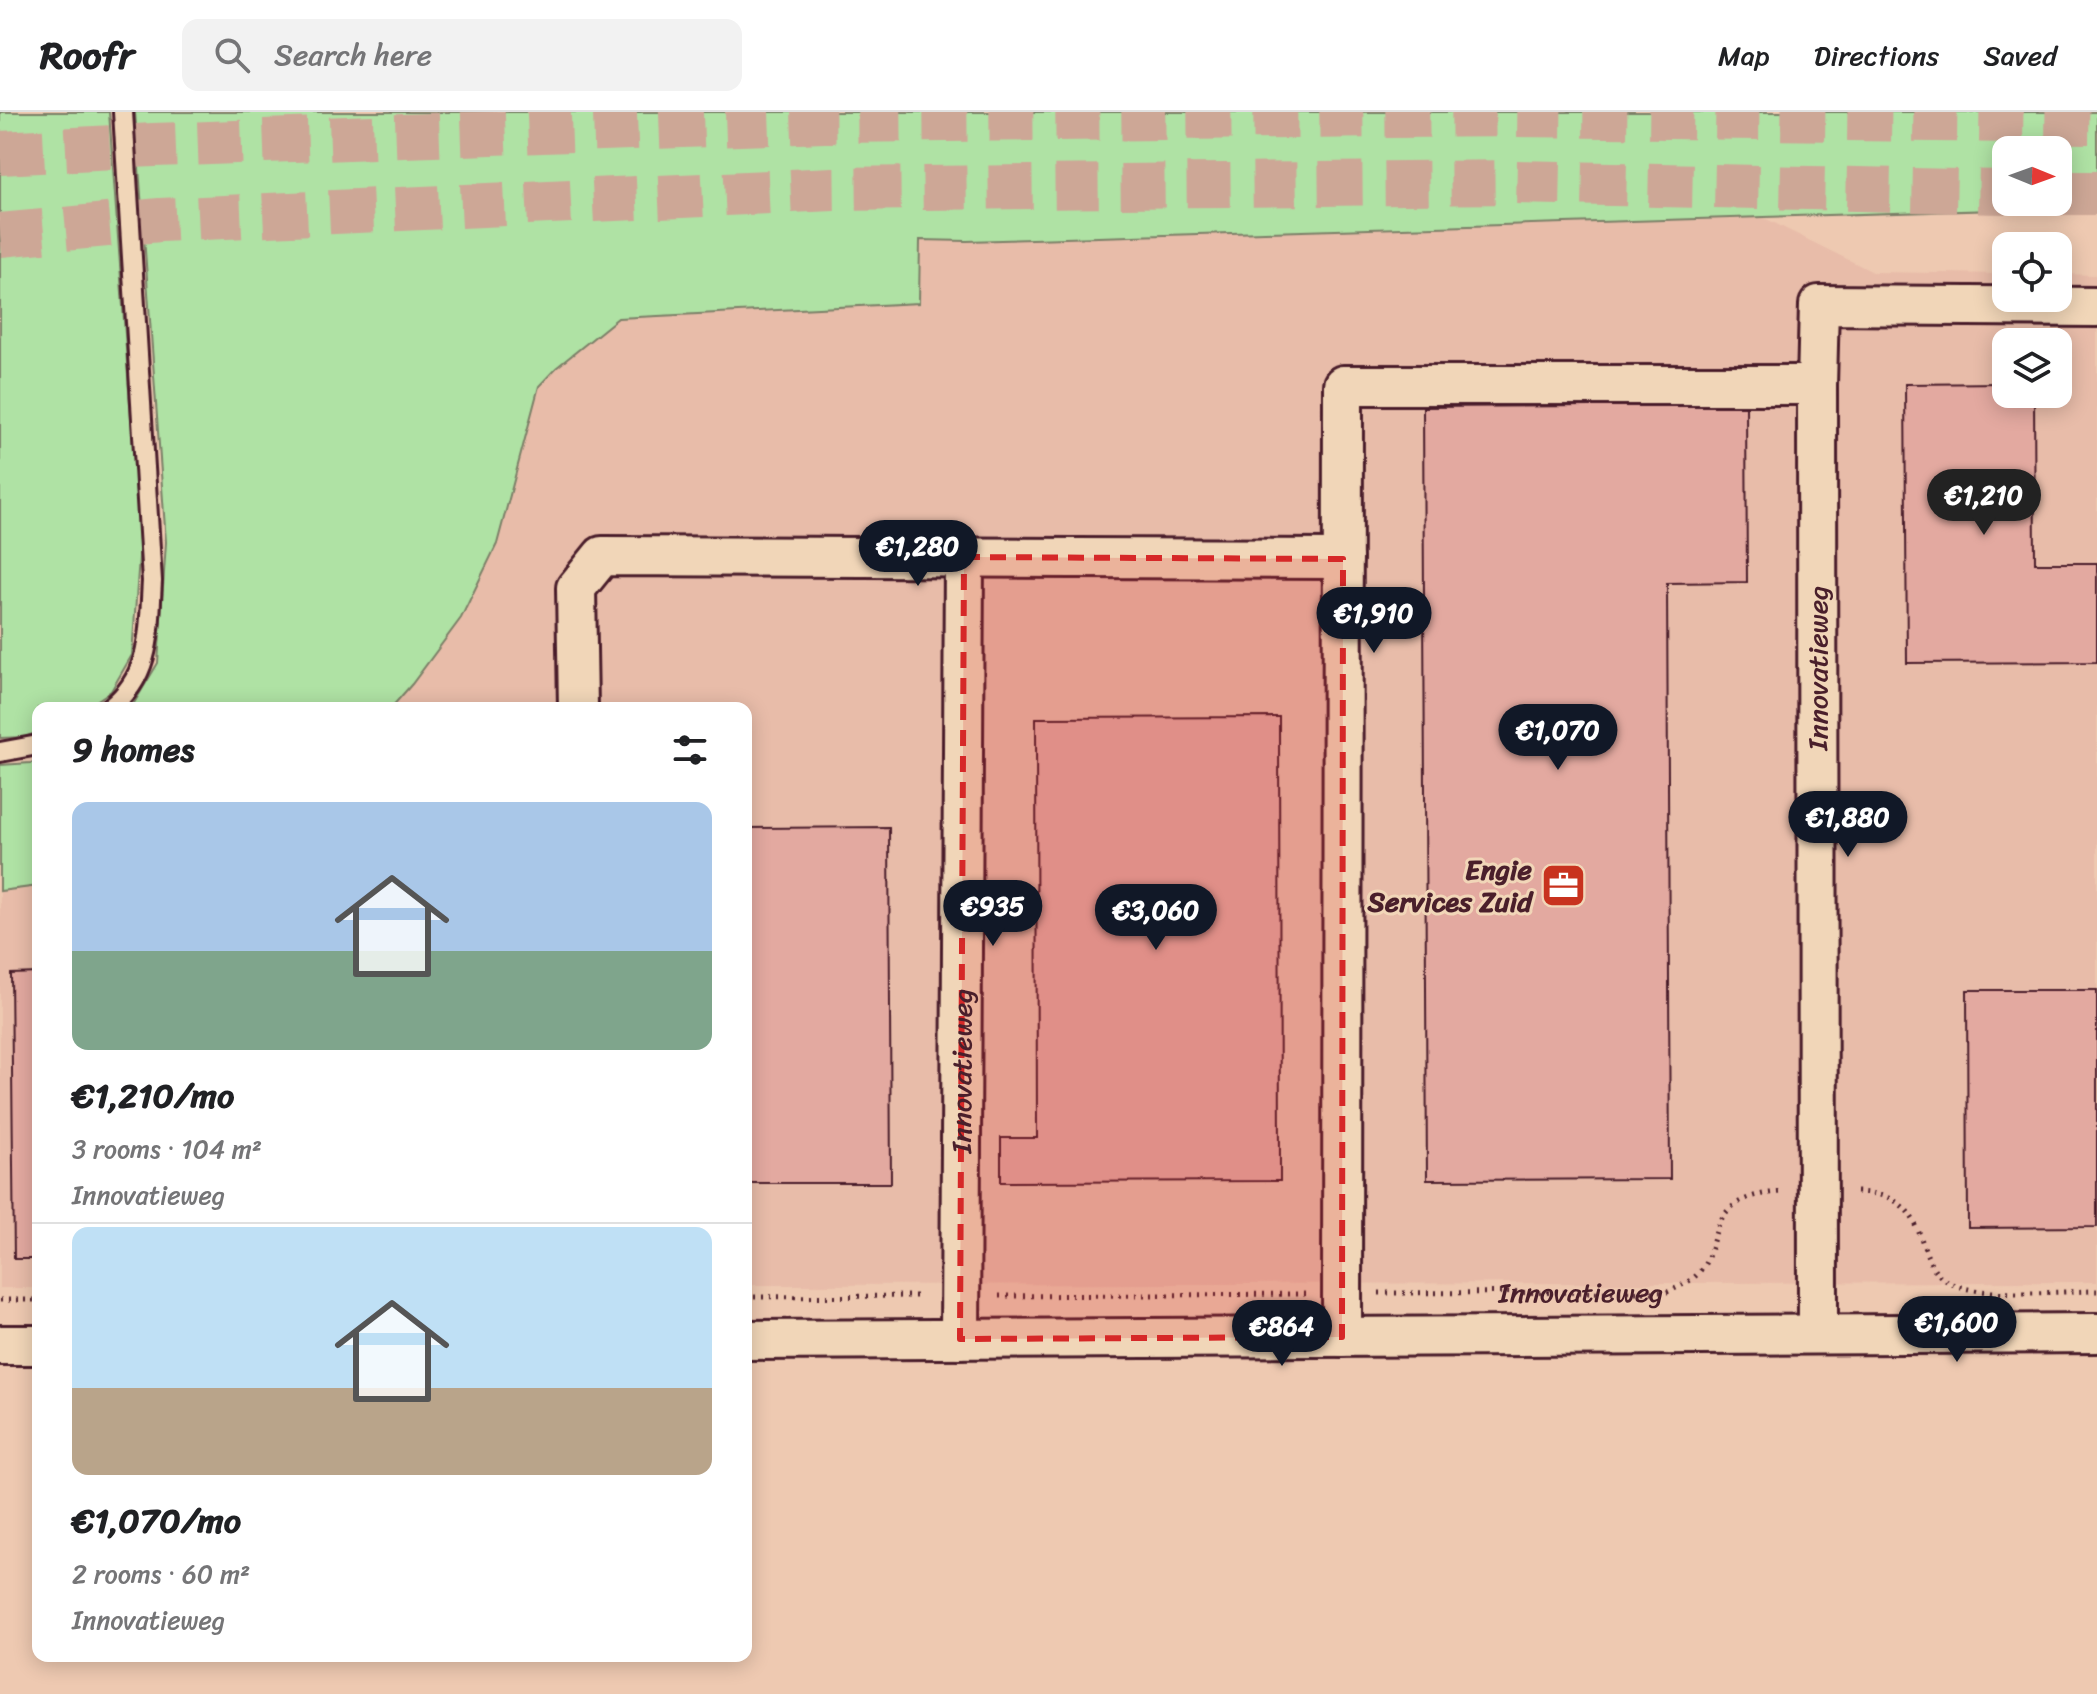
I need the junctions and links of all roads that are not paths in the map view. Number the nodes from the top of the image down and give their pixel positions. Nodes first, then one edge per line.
1 (123, 112) edge
2 (2097, 307) edge
3 (1817, 385) junction
4 (964, 557) junction
5 (1343, 559) junction
6 (118, 702) edge
7 (578, 702) edge
8 (32, 746) edge
9 (0, 752) edge
10 (2097, 1333) edge
11 (1818, 1334) junction
12 (1342, 1337) junction
13 (960, 1339) junction
14 (752, 1340) edge
15 (0, 1345) edge
16 (32, 1345) edge

1 - 6 lane
2 - 3 street, Innovatieweg
3 - 5 street
3 - 11 street, Innovatieweg
4 - 5 street
4 - 7 street
4 - 13 street, Innovatieweg
5 - 12 street
8 - 9 lane
10 - 11 street, Innovatieweg
11 - 12 street, Innovatieweg
12 - 13 street, Innovatieweg
13 - 14 street, Innovatieweg
15 - 16 street

